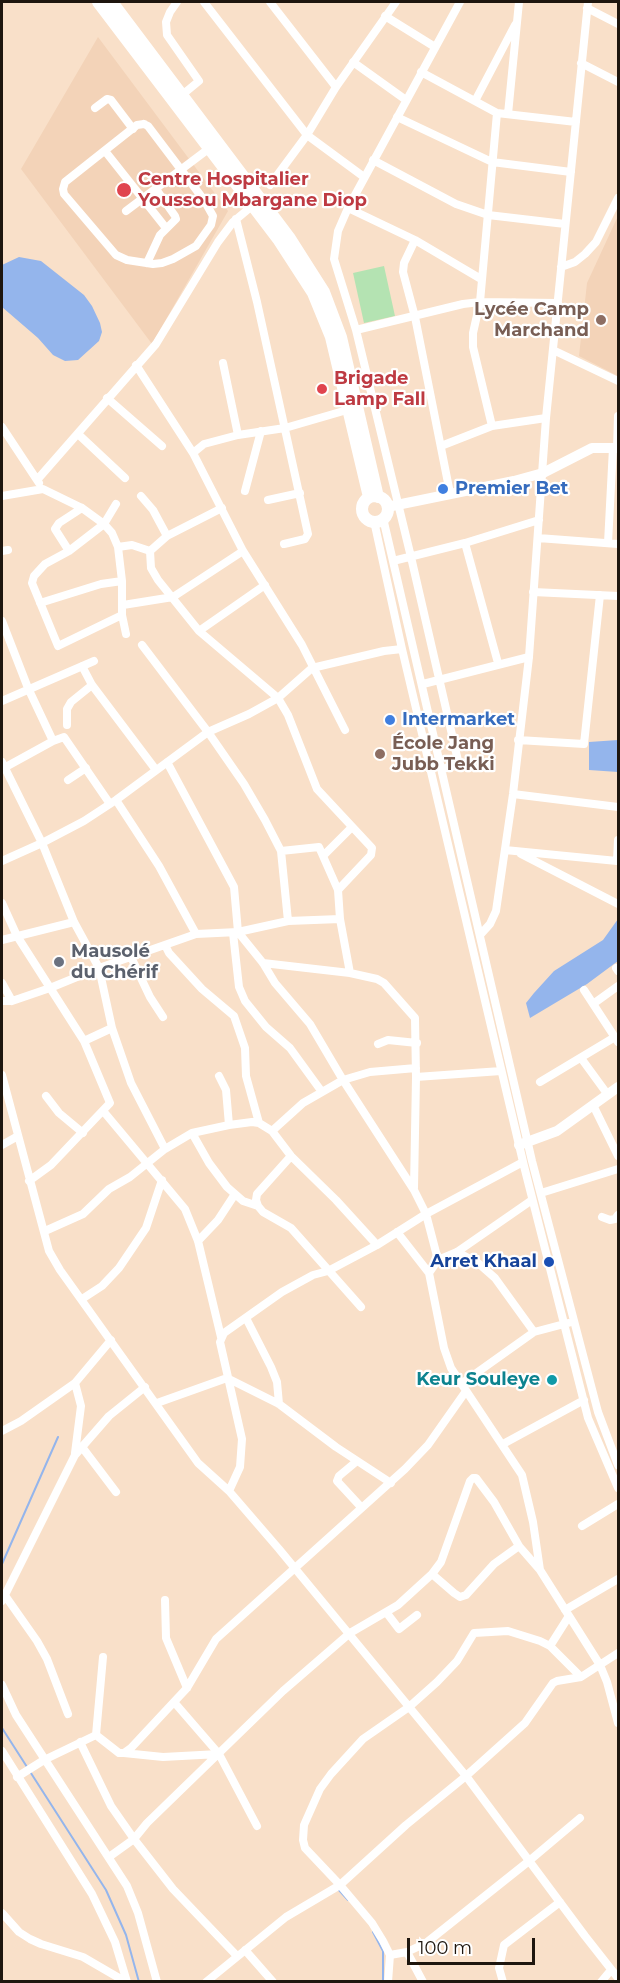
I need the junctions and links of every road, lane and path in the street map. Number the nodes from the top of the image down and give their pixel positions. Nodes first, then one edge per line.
1 (98, 2) edge
2 (112, 2) edge
3 (177, 2) edge
4 (204, 2) edge
5 (270, 2) edge
6 (396, 2) edge
7 (460, 2) edge
8 (519, 2) edge
9 (587, 5) edge
10 (385, 16) junction
11 (517, 21) junction
12 (618, 24) edge
13 (435, 47) junction
14 (353, 62) junction
15 (581, 63) junction
16 (421, 72) junction
17 (618, 82) edge
18 (336, 87) junction
19 (182, 95) junction
20 (406, 100) junction
21 (476, 101) junction
22 (95, 108) dead end
23 (497, 113) junction
24 (508, 114) junction
25 (397, 117) junction
26 (576, 123) junction
27 (133, 129) junction
28 (307, 135) junction
29 (213, 145) junction
30 (105, 151) junction
31 (373, 160) junction
32 (492, 162) junction
33 (181, 170) junction
34 (571, 172) junction
35 (364, 177) junction
36 (270, 185) dead end
37 (156, 189) junction
38 (618, 198) edge
39 (143, 199) junction
40 (252, 206) junction
41 (348, 208) junction
42 (126, 212) dead end
43 (488, 215) junction
44 (236, 219) junction
45 (565, 224) junction
46 (166, 228) junction
47 (415, 240) junction
48 (147, 263) junction
49 (561, 267) junction
50 (481, 279) junction
51 (480, 302) junction
52 (558, 303) junction
53 (415, 317) junction
54 (356, 330) junction
55 (553, 350) junction
56 (223, 363) dead end
57 (136, 365) junction
58 (618, 381) edge
59 (108, 398) junction
60 (348, 410) junction
61 (618, 416) edge
62 (546, 418) junction
63 (492, 426) junction
64 (2, 427) edge
65 (285, 428) junction
66 (261, 431) junction
67 (78, 434) junction
68 (238, 435) junction
69 (162, 446) dead end
70 (441, 446) junction
71 (616, 448) edge
72 (193, 453) junction
73 (543, 473) junction
74 (125, 478) dead end
75 (37, 480) junction
76 (43, 489) junction
77 (245, 491) dead end
78 (450, 493) junction
79 (300, 494) junction
80 (2, 496) edge
81 (141, 496) dead end
82 (374, 497) junction
83 (268, 500) dead end
84 (116, 504) dead end
85 (82, 508) junction
86 (222, 508) junction
87 (386, 513) junction
88 (539, 520) junction
89 (104, 524) junction
90 (167, 536) junction
91 (538, 538) junction
92 (465, 543) junction
93 (608, 543) junction
94 (284, 544) dead end
95 (618, 544) edge
96 (118, 548) junction
97 (69, 551) junction
98 (150, 551) junction
99 (243, 551) junction
100 (411, 556) junction
101 (393, 561) junction
102 (122, 581) junction
103 (265, 585) junction
104 (533, 592) junction
105 (600, 595) junction
106 (618, 596) edge
107 (172, 597) junction
108 (40, 603) junction
109 (123, 605) junction
110 (122, 615) junction
111 (2, 621) edge
112 (199, 631) junction
113 (4, 634) edge
114 (126, 634) dead end
115 (142, 645) dead end
116 (402, 649) junction
117 (529, 657) junction
118 (94, 661) dead end
119 (498, 663) junction
120 (82, 666) junction
121 (312, 668) junction
122 (440, 679) junction
123 (423, 684) junction
124 (93, 685) junction
125 (28, 688) junction
126 (278, 698) junction
127 (2, 701) edge
128 (67, 725) dead end
129 (345, 730) dead end
130 (207, 732) junction
131 (518, 740) junction
132 (53, 741) junction
133 (167, 762) junction
134 (2, 766) edge
135 (86, 768) junction
136 (442, 769) junction
137 (156, 770) junction
138 (68, 780) dead end
139 (513, 794) junction
140 (113, 802) junction
141 (618, 807) edge
142 (351, 827) junction
143 (618, 840) edge
144 (42, 843) junction
145 (505, 850) junction
146 (281, 851) junction
147 (518, 852) junction
148 (324, 855) junction
149 (2, 861) edge
150 (338, 890) junction
151 (2, 903) edge
152 (618, 904) edge
153 (340, 919) junction
154 (288, 921) junction
155 (74, 922) junction
156 (236, 933) junction
157 (196, 934) junction
158 (480, 935) junction
159 (17, 936) junction
160 (2, 940) edge
161 (165, 945) junction
162 (131, 957) junction
163 (263, 963) junction
164 (99, 968) junction
165 (350, 973) junction
166 (2, 983) edge
167 (618, 986) edge
168 (50, 988) junction
169 (584, 990) dead end
170 (2, 1001) edge
171 (12, 1001) junction
172 (593, 1004) junction
173 (163, 1017) dead end
174 (112, 1028) junction
175 (617, 1040) edge
176 (84, 1041) junction
177 (417, 1043) junction
178 (378, 1044) dead end
179 (581, 1058) junction
180 (501, 1071) junction
181 (416, 1073) junction
182 (2, 1075) edge
183 (219, 1076) dead end
184 (344, 1080) junction
185 (540, 1083) dead end
186 (618, 1087) edge
187 (322, 1092) junction
188 (608, 1095) junction
189 (46, 1096) dead end
190 (593, 1105) junction
191 (104, 1112) junction
192 (259, 1123) junction
193 (229, 1125) junction
194 (272, 1131) junction
195 (83, 1133) junction
196 (192, 1133) junction
197 (18, 1136) junction
198 (523, 1143) junction
199 (2, 1145) edge
200 (165, 1149) junction
201 (291, 1156) junction
202 (618, 1156) edge
203 (147, 1162) junction
204 (523, 1162) junction
205 (617, 1171) edge
206 (162, 1180) junction
207 (29, 1181) junction
208 (414, 1190) junction
209 (541, 1193) junction
210 (235, 1194) junction
211 (532, 1200) junction
212 (258, 1206) junction
213 (426, 1214) junction
214 (618, 1215) edge
215 (602, 1217) dead end
216 (45, 1231) junction
217 (397, 1233) junction
218 (198, 1240) junction
219 (377, 1245) junction
220 (457, 1252) junction
221 (438, 1260) junction
222 (328, 1271) junction
223 (429, 1273) junction
224 (82, 1299) junction
225 (361, 1307) dead end
226 (246, 1318) junction
227 (576, 1321) junction
228 (565, 1323) junction
229 (534, 1332) junction
230 (221, 1337) junction
231 (111, 1340) junction
232 (227, 1377) junction
233 (75, 1383) junction
234 (461, 1384) junction
235 (145, 1387) junction
236 (466, 1391) junction
237 (584, 1400) junction
238 (157, 1403) junction
239 (279, 1404) junction
240 (2, 1431) edge
241 (503, 1444) junction
242 (82, 1448) junction
243 (75, 1455) junction
244 (357, 1461) junction
245 (618, 1465) edge
246 (391, 1483) junction
247 (618, 1488) edge
248 (229, 1491) junction
249 (116, 1492) dead end
250 (618, 1504) edge
251 (361, 1508) junction
252 (582, 1526) dead end
253 (519, 1546) junction
254 (294, 1567) junction
255 (540, 1570) junction
256 (432, 1574) junction
257 (618, 1579) edge
258 (3, 1598) edge
259 (165, 1600) dead end
260 (386, 1612) junction
261 (567, 1613) junction
262 (417, 1615) dead end
263 (350, 1633) junction
264 (550, 1646) junction
265 (618, 1653) edge
266 (103, 1657) dead end
267 (600, 1665) junction
268 (581, 1677) junction
269 (2, 1685) edge
270 (188, 1688) junction
271 (174, 1702) junction
272 (409, 1707) junction
273 (68, 1714) dead end
274 (618, 1724) edge
275 (96, 1735) junction
276 (80, 1742) junction
277 (2, 1751) edge
278 (124, 1753) junction
279 (219, 1754) junction
280 (41, 1761) junction
281 (466, 1776) junction
282 (17, 1777) junction
283 (580, 1818) dead end
284 (257, 1826) dead end
285 (134, 1839) junction
286 (109, 1857) junction
287 (530, 1861) junction
288 (340, 1885) junction
289 (560, 1902) junction
290 (2, 1913) edge
291 (13, 1925) junction
292 (2, 1927) edge
293 (245, 1950) junction
294 (407, 1952) junction
295 (390, 1955) junction
296 (237, 1956) junction
297 (611, 1970) junction
298 (618, 1978) edge
299 (126, 1982) edge
300 (157, 1982) edge
301 (206, 1982) edge
302 (273, 1982) edge
303 (388, 1982) edge
304 (423, 1982) edge
305 (503, 1982) edge
306 (601, 1982) edge

1 - 29 main road
2 - 19 main road
3 - 19 street
4 - 28 street
5 - 18 street
6 - 10 street
7 - 13 street
8 - 11 street
9 - 12 street
9 - 15 street
10 - 13 street
10 - 14 street
11 - 21 street
11 - 24 street
13 - 16 street
14 - 18 street
14 - 20 street
15 - 17 street
15 - 26 street
16 - 20 street
16 - 21 street
18 - 28 street
19 - 29 main road
20 - 25 street
21 - 23 street
22 - 27 street
23 - 24 street
23 - 32 street
24 - 26 street
25 - 31 street
25 - 32 street
26 - 34 street
27 - 30 street
27 - 33 street
28 - 35 street
28 - 36 street
29 - 33 street
29 - 40 main road
29 - 82 main road
30 - 39 street
30 - 48 street
31 - 35 street
31 - 43 street
32 - 34 street
32 - 43 street
33 - 37 street
33 - 48 street
34 - 45 street
35 - 41 street
37 - 39 street
37 - 46 street
38 - 49 street
39 - 42 street
39 - 46 street
40 - 44 street
40 - 60 main road
41 - 47 street
41 - 54 street
43 - 45 street
43 - 50 street
44 - 57 street
44 - 65 street
45 - 49 street
46 - 48 street
47 - 50 street
47 - 53 street
49 - 52 street
50 - 51 street
51 - 52 street
51 - 53 street
51 - 63 street
52 - 55 street
53 - 54 street
53 - 70 street
54 - 87 street
55 - 58 street
55 - 62 street
56 - 68 street
57 - 59 street
57 - 72 street
59 - 67 street
59 - 69 street
60 - 65 street
60 - 82 main road
61 - 71 street
62 - 63 street
62 - 73 street
63 - 70 street
64 - 75 street
65 - 66 street
65 - 79 street
66 - 68 street
66 - 77 street
67 - 74 street
67 - 75 street
68 - 72 street
70 - 78 street
71 - 73 street
71 - 93 street
72 - 86 street
73 - 78 street
73 - 88 street
75 - 76 street
76 - 80 street
76 - 85 street
78 - 87 street
79 - 83 street
79 - 94 street
81 - 90 street
82 - 87 main road
82 - 87 main road
84 - 89 street
85 - 89 street
85 - 97 street
86 - 90 street
86 - 99 street
87 - 100 street
87 - 101 street
87 - 116 street
88 - 91 street
88 - 92 street
89 - 96 street
89 - 97 street
90 - 98 street
91 - 93 street
91 - 104 street
92 - 100 street
92 - 119 street
93 - 95 street
96 - 98 street
96 - 102 street
97 - 108 street
98 - 107 street
99 - 103 street
99 - 107 street
100 - 101 street
100 - 122 street
101 - 123 street
102 - 108 street
102 - 109 street
103 - 112 street
103 - 121 street
104 - 105 street
104 - 117 street
105 - 106 street
105 - 131 street
107 - 109 street
107 - 112 street
108 - 110 street
109 - 110 street
110 - 114 street
111 - 113 street
112 - 126 street
113 - 125 street
115 - 130 street
116 - 121 street
116 - 180 street
117 - 119 street
117 - 131 street
118 - 120 street
119 - 122 street
120 - 124 street
120 - 125 street
121 - 126 street
121 - 129 street
122 - 123 street
122 - 136 street
123 - 136 street
124 - 128 street
124 - 137 street
125 - 127 street
125 - 132 street
126 - 130 street
126 - 142 street
130 - 133 street
130 - 146 street
131 - 139 street
132 - 134 street
132 - 135 street
133 - 137 street
133 - 156 street
134 - 144 street
135 - 138 street
135 - 140 street
136 - 158 street
137 - 140 street
139 - 141 street
139 - 145 street
140 - 144 street
140 - 157 street
142 - 148 street
142 - 150 street
143 - 147 street
144 - 149 street
144 - 155 street
145 - 147 street
145 - 158 street
146 - 148 street
146 - 154 street
147 - 152 street
148 - 150 street
150 - 153 street
151 - 159 street
153 - 154 street
153 - 165 street
154 - 156 street
155 - 159 street
155 - 164 street
156 - 157 street
156 - 163 street
156 - 187 street
157 - 161 street
158 - 198 street
159 - 160 street
159 - 168 street
161 - 162 street
161 - 192 street
162 - 164 street
162 - 173 street
163 - 165 street
163 - 184 street
164 - 168 street
164 - 174 street
165 - 177 street
166 - 171 street
167 - 172 street
168 - 171 street
168 - 176 street
169 - 172 street
170 - 171 street
172 - 175 street
174 - 176 street
174 - 200 street
175 - 179 street
176 - 191 street
177 - 178 street
177 - 181 street
179 - 185 street
179 - 188 street
180 - 181 street
180 - 198 street
181 - 184 street
181 - 208 street
182 - 197 street
183 - 193 street
184 - 187 street
184 - 208 street
186 - 188 street
187 - 194 street
188 - 190 street
189 - 195 street
190 - 198 street
190 - 202 street
191 - 195 street
191 - 203 street
192 - 193 street
192 - 194 street
193 - 196 street
194 - 201 street
195 - 207 street
196 - 200 street
196 - 210 street
197 - 199 street
197 - 207 street
198 - 204 street
198 - 209 street
200 - 203 street
201 - 212 street
201 - 219 street
203 - 206 street
203 - 216 street
204 - 211 street
204 - 213 street
205 - 209 street
206 - 218 street
206 - 224 street
207 - 216 street
208 - 213 street
209 - 227 street
210 - 212 street
210 - 218 street
211 - 220 street
211 - 228 street
212 - 222 street
213 - 217 street
213 - 221 street
214 - 215 street
216 - 224 street
217 - 219 street
217 - 223 street
218 - 230 street
219 - 222 street
220 - 221 street
220 - 229 street
221 - 223 street
222 - 225 street
222 - 226 street
223 - 234 street
224 - 231 street
226 - 230 street
226 - 239 street
227 - 228 street
227 - 245 street
228 - 229 street
228 - 237 street
229 - 234 street
230 - 232 street
231 - 233 street
231 - 235 street
232 - 238 street
232 - 239 street
232 - 248 street
233 - 240 street
233 - 243 street
234 - 236 street
235 - 238 street
235 - 242 street
236 - 241 street
236 - 246 street
237 - 241 street
237 - 247 street
238 - 248 street
239 - 244 street
241 - 255 street
242 - 243 street
242 - 249 street
243 - 258 street
244 - 246 street
244 - 251 street
246 - 251 street
248 - 254 street
250 - 252 street
251 - 254 street
253 - 255 street
253 - 256 street
253 - 256 street
254 - 263 street
254 - 270 street
255 - 261 street
256 - 260 street
257 - 261 street
258 - 273 street
259 - 270 street
260 - 262 street
260 - 263 street
261 - 264 street
261 - 267 street
263 - 272 street
263 - 279 street
264 - 268 street
264 - 272 street
265 - 267 street
266 - 275 street
267 - 268 street
267 - 274 street
268 - 281 street
269 - 280 street
270 - 271 street
271 - 278 street
271 - 279 street
272 - 281 street
272 - 288 street
275 - 276 street
275 - 278 street
276 - 280 street
276 - 285 street
277 - 282 street
278 - 279 street
279 - 284 street
279 - 285 street
280 - 282 street
280 - 286 street
281 - 287 street
281 - 288 street
282 - 299 street
283 - 287 street
285 - 286 street
285 - 296 street
286 - 300 street
287 - 289 street
287 - 294 street
288 - 293 street
288 - 295 street
289 - 297 street
289 - 305 street
290 - 291 street
291 - 292 street
291 - 299 street
293 - 296 street
293 - 302 street
294 - 295 street
294 - 304 street
295 - 303 street
296 - 301 street
297 - 298 street
297 - 306 street

